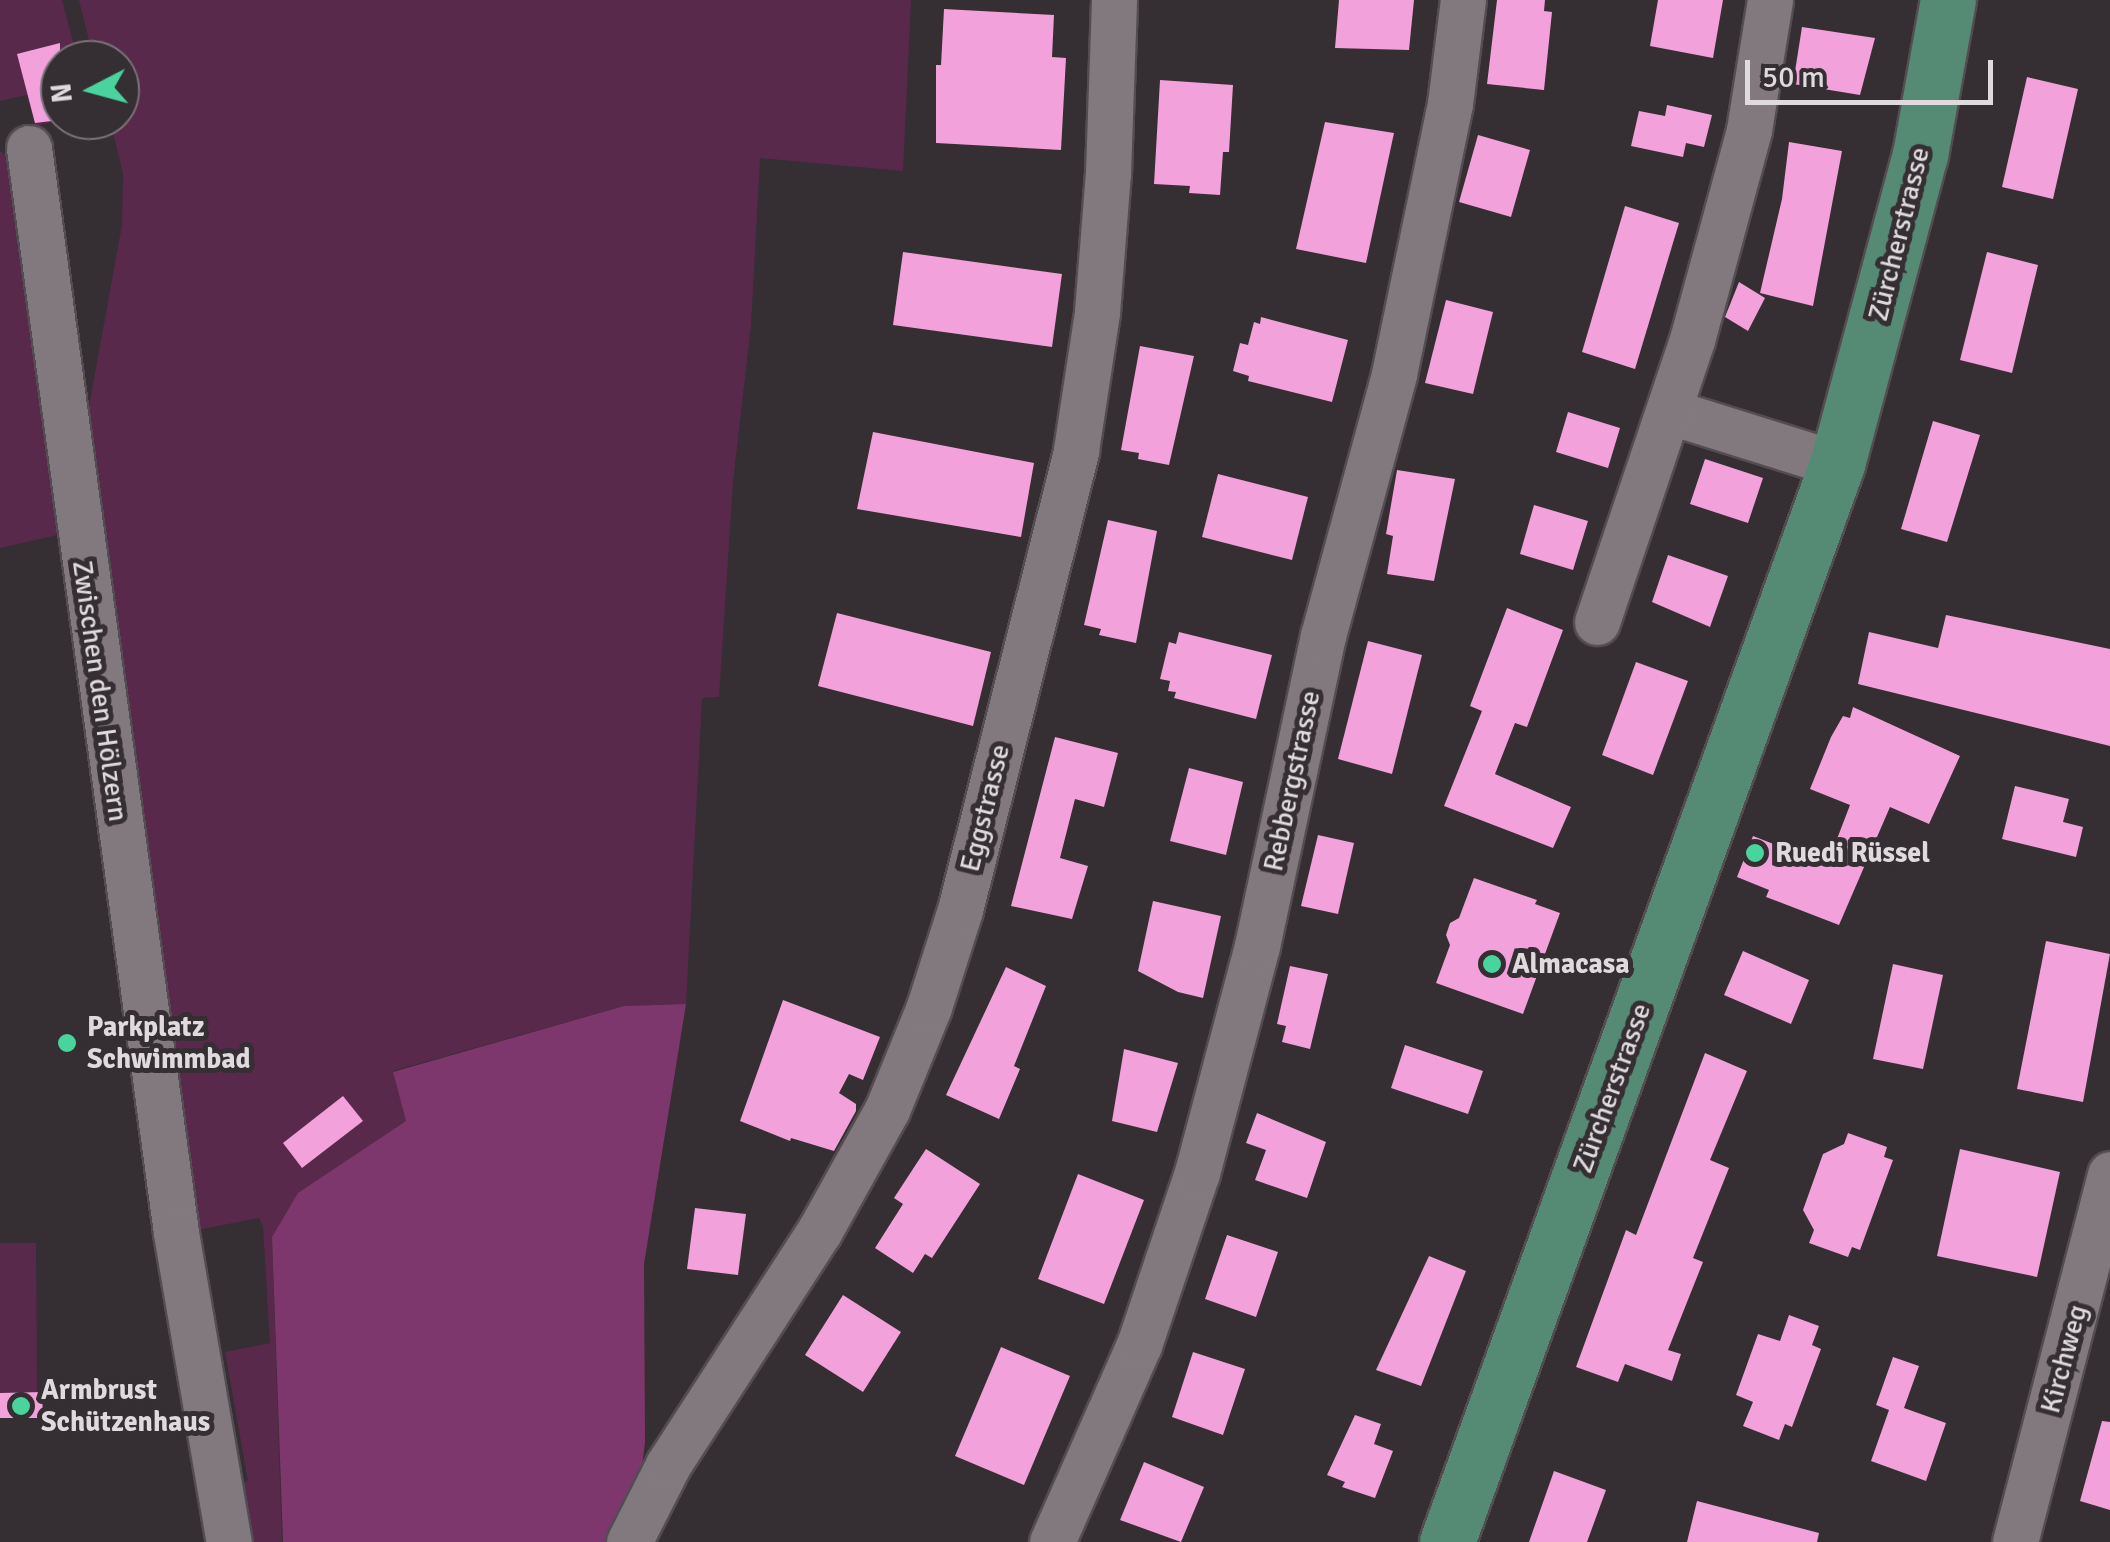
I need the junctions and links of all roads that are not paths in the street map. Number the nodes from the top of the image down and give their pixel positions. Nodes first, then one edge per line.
1 (1114, 0) edge
2 (1463, 0) edge
3 (1770, 0) edge
4 (1948, 0) edge
5 (29, 148) dead end
6 (1671, 412) junction
7 (1837, 464) junction
8 (1597, 622) dead end
9 (2110, 1174) edge
10 (229, 1542) edge
11 (629, 1542) edge
12 (1052, 1542) edge
13 (1447, 1542) edge
14 (2015, 1542) edge

1 - 11 street, Eggstrasse
2 - 12 street, Rebbergstrasse
3 - 6 street
4 - 7 main road, Zürcherstrasse
5 - 10 street, Zwischen den Hölzern
6 - 7 street
6 - 8 street
7 - 13 main road, Zürcherstrasse
9 - 14 street, Kirchweg

